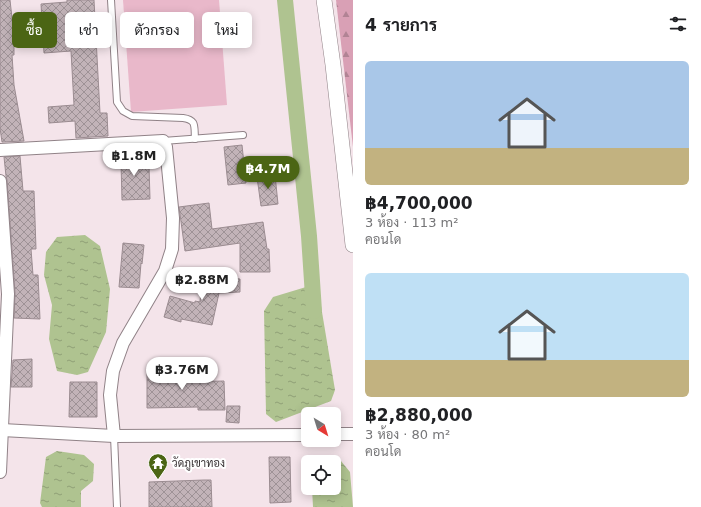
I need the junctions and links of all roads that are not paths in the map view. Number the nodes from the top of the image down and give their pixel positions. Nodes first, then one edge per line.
1 (111, 0) edge
2 (324, 0) edge
3 (243, 135) dead end
4 (195, 139) junction
5 (164, 141) junction
6 (0, 150) edge
7 (0, 181) edge
8 (353, 245) edge
9 (2, 430) junction
10 (301, 434) edge
11 (341, 434) edge
12 (353, 434) edge
13 (114, 436) junction
14 (0, 459) edge
15 (0, 472) edge
16 (117, 507) edge

1 - 4 lane
2 - 8 street
3 - 4 lane
4 - 5 lane
5 - 6 street
5 - 13 street
7 - 9 street
9 - 13 street
9 - 14 street
10 - 13 street
11 - 12 street
13 - 16 lane
14 - 15 street

